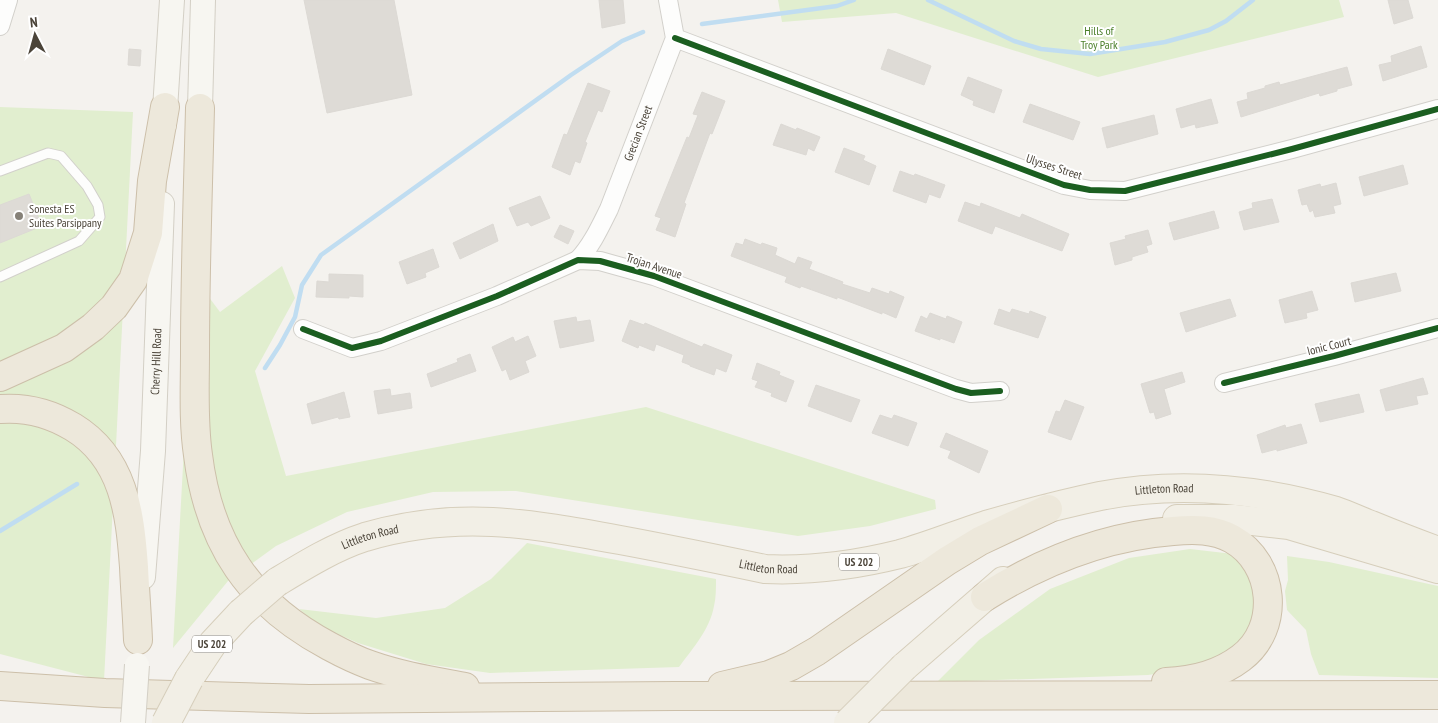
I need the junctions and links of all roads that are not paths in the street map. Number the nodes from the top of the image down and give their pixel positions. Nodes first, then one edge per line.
1 (8, 0) edge
2 (172, 0) edge
3 (203, 0) edge
4 (668, 0) edge
5 (0, 26) edge
6 (675, 38) junction
7 (165, 107) junction
8 (200, 108) joint
9 (1438, 109) edge
10 (0, 171) edge
11 (578, 260) junction
12 (0, 277) edge
13 (1438, 328) edge
14 (304, 329) dead end
15 (0, 377) edge
16 (1224, 383) dead end
17 (1000, 391) dead end
18 (0, 409) edge
19 (1048, 509) junction
20 (1438, 552) edge
21 (1438, 569) edge
22 (985, 597) junction
23 (137, 652) junction
24 (0, 668) edge
25 (0, 686) edge
26 (105, 693) junction
27 (1438, 695) edge
28 (675, 696) junction
29 (926, 696) junction
30 (518, 698) junction
31 (133, 723) edge
32 (166, 723) edge
33 (848, 723) edge

1 - 5 street
2 - 7 main road, Cherry Hill Road
3 - 8 main road
4 - 6 street
6 - 9 street, Ulysses Street
6 - 11 street, Grecian Street
7 - 15 highway
7 - 23 main road, Cherry Hill Road
8 - 30 highway
10 - 12 lane
11 - 14 street, Trojan Avenue
11 - 17 street, Trojan Avenue
13 - 16 street, Ionic Court
18 - 23 highway
19 - 20 main road, Littleton Road / US 202
19 - 28 highway
19 - 32 main road, Littleton Road / US 202, bridge
21 - 22 main road
22 - 29 highway
22 - 33 main road, bridge
23 - 31 main road, Cherry Hill Road, bridge
24 - 26 highway
25 - 26 highway
26 - 30 highway
27 - 29 highway
28 - 29 highway
28 - 30 highway

